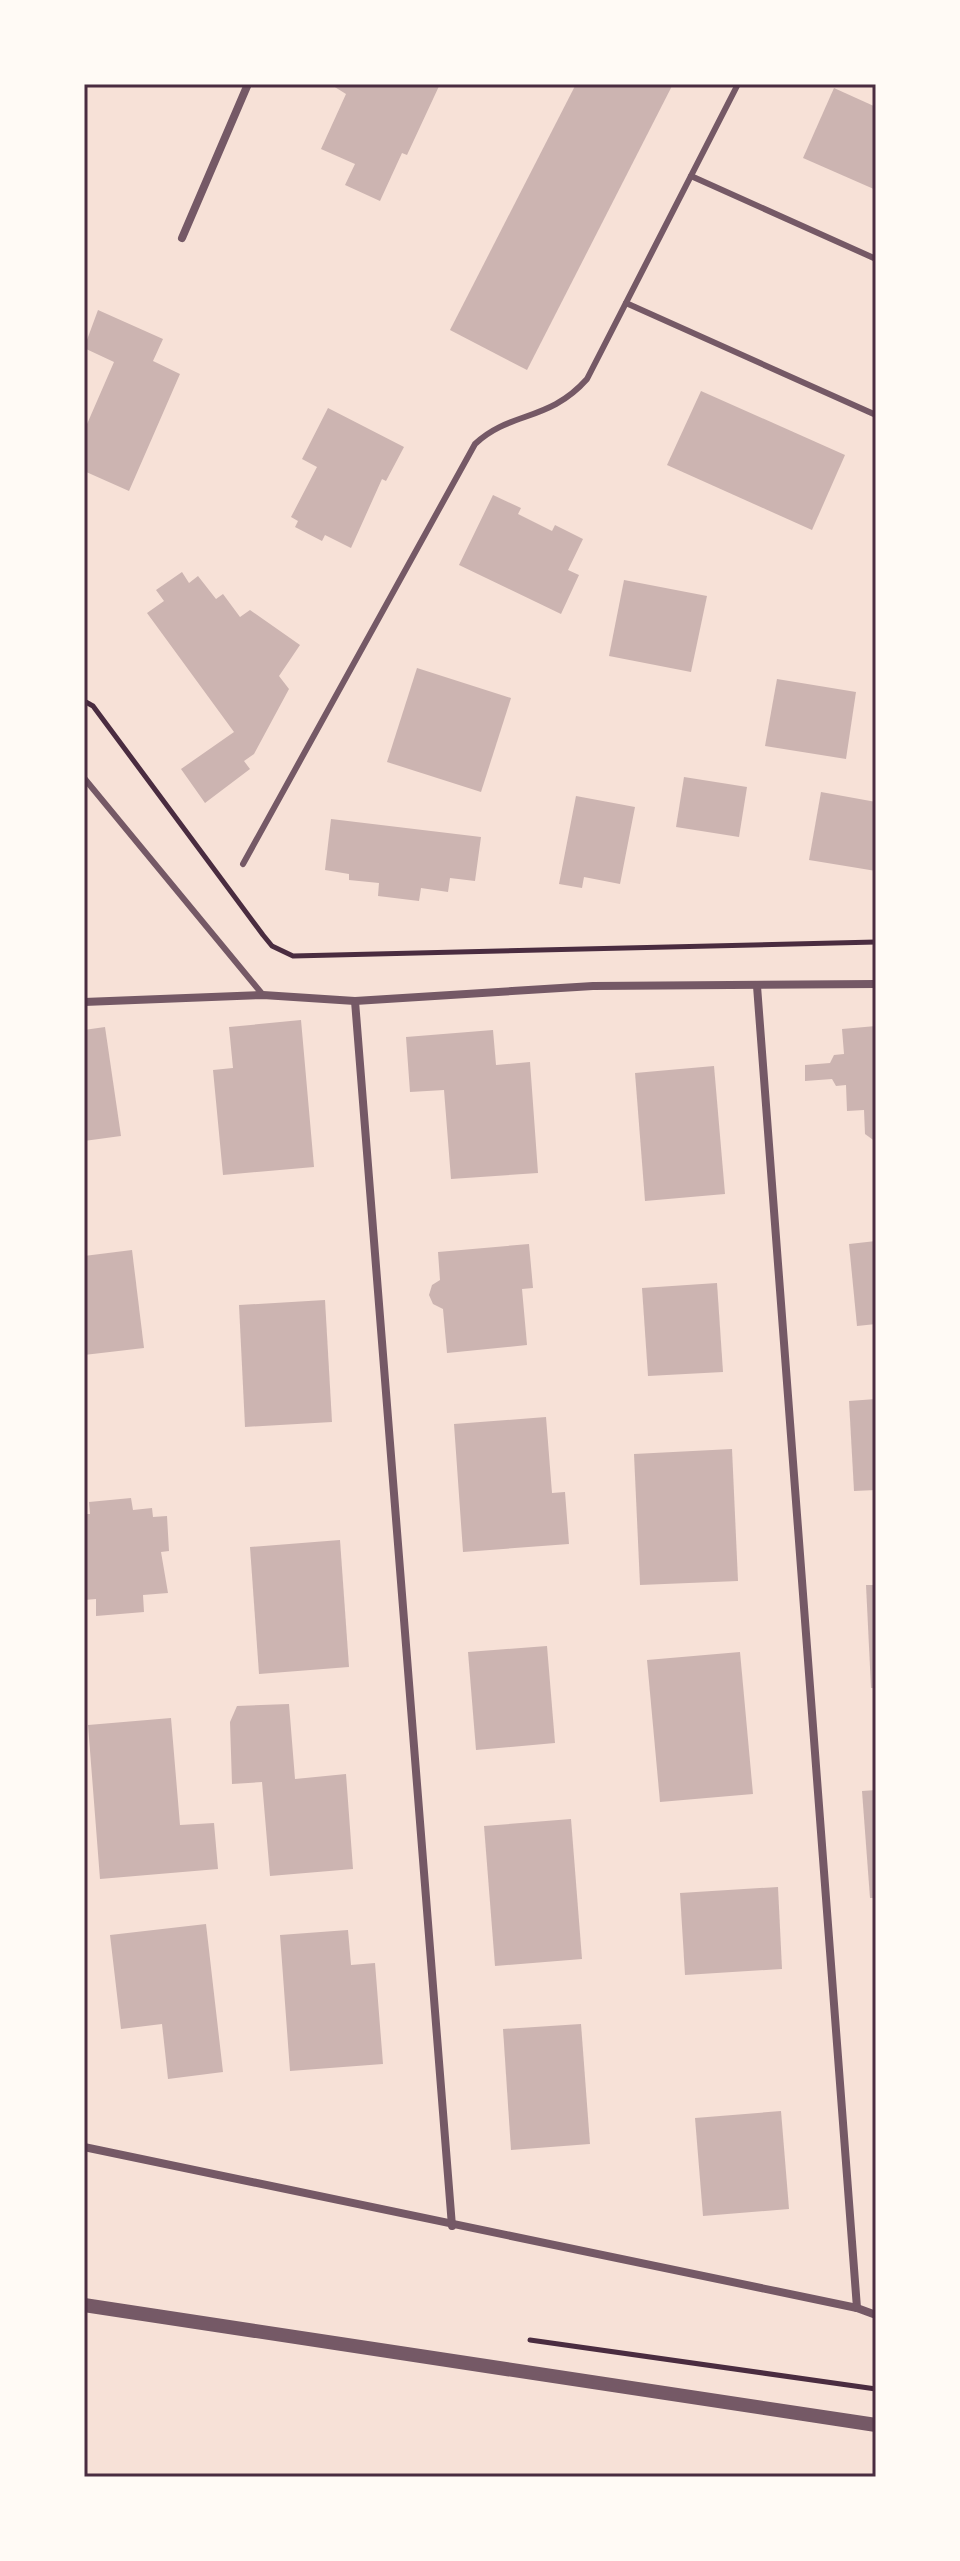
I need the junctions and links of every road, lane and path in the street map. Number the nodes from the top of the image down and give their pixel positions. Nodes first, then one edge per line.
1 (248, 84) edge
2 (738, 84) edge
3 (691, 176) junction
4 (182, 238) dead end
5 (876, 259) edge
6 (626, 303) junction
7 (876, 415) edge
8 (84, 704) edge
9 (84, 778) edge
10 (243, 864) dead end
11 (876, 942) edge
12 (876, 984) edge
13 (757, 986) junction
14 (263, 995) junction
15 (355, 1001) junction
16 (84, 1002) edge
17 (84, 2147) edge
18 (452, 2226) junction
19 (84, 2305) edge
20 (857, 2308) junction
21 (876, 2315) edge
22 (876, 2425) edge

1 - 4 street
2 - 3 lane
3 - 5 lane
3 - 6 lane
6 - 7 lane
6 - 10 lane
8 - 11 path
9 - 14 lane
12 - 13 street
13 - 15 street
13 - 20 street
14 - 15 street
14 - 16 street
15 - 18 street
17 - 18 street
18 - 20 street
19 - 22 street
20 - 21 street

